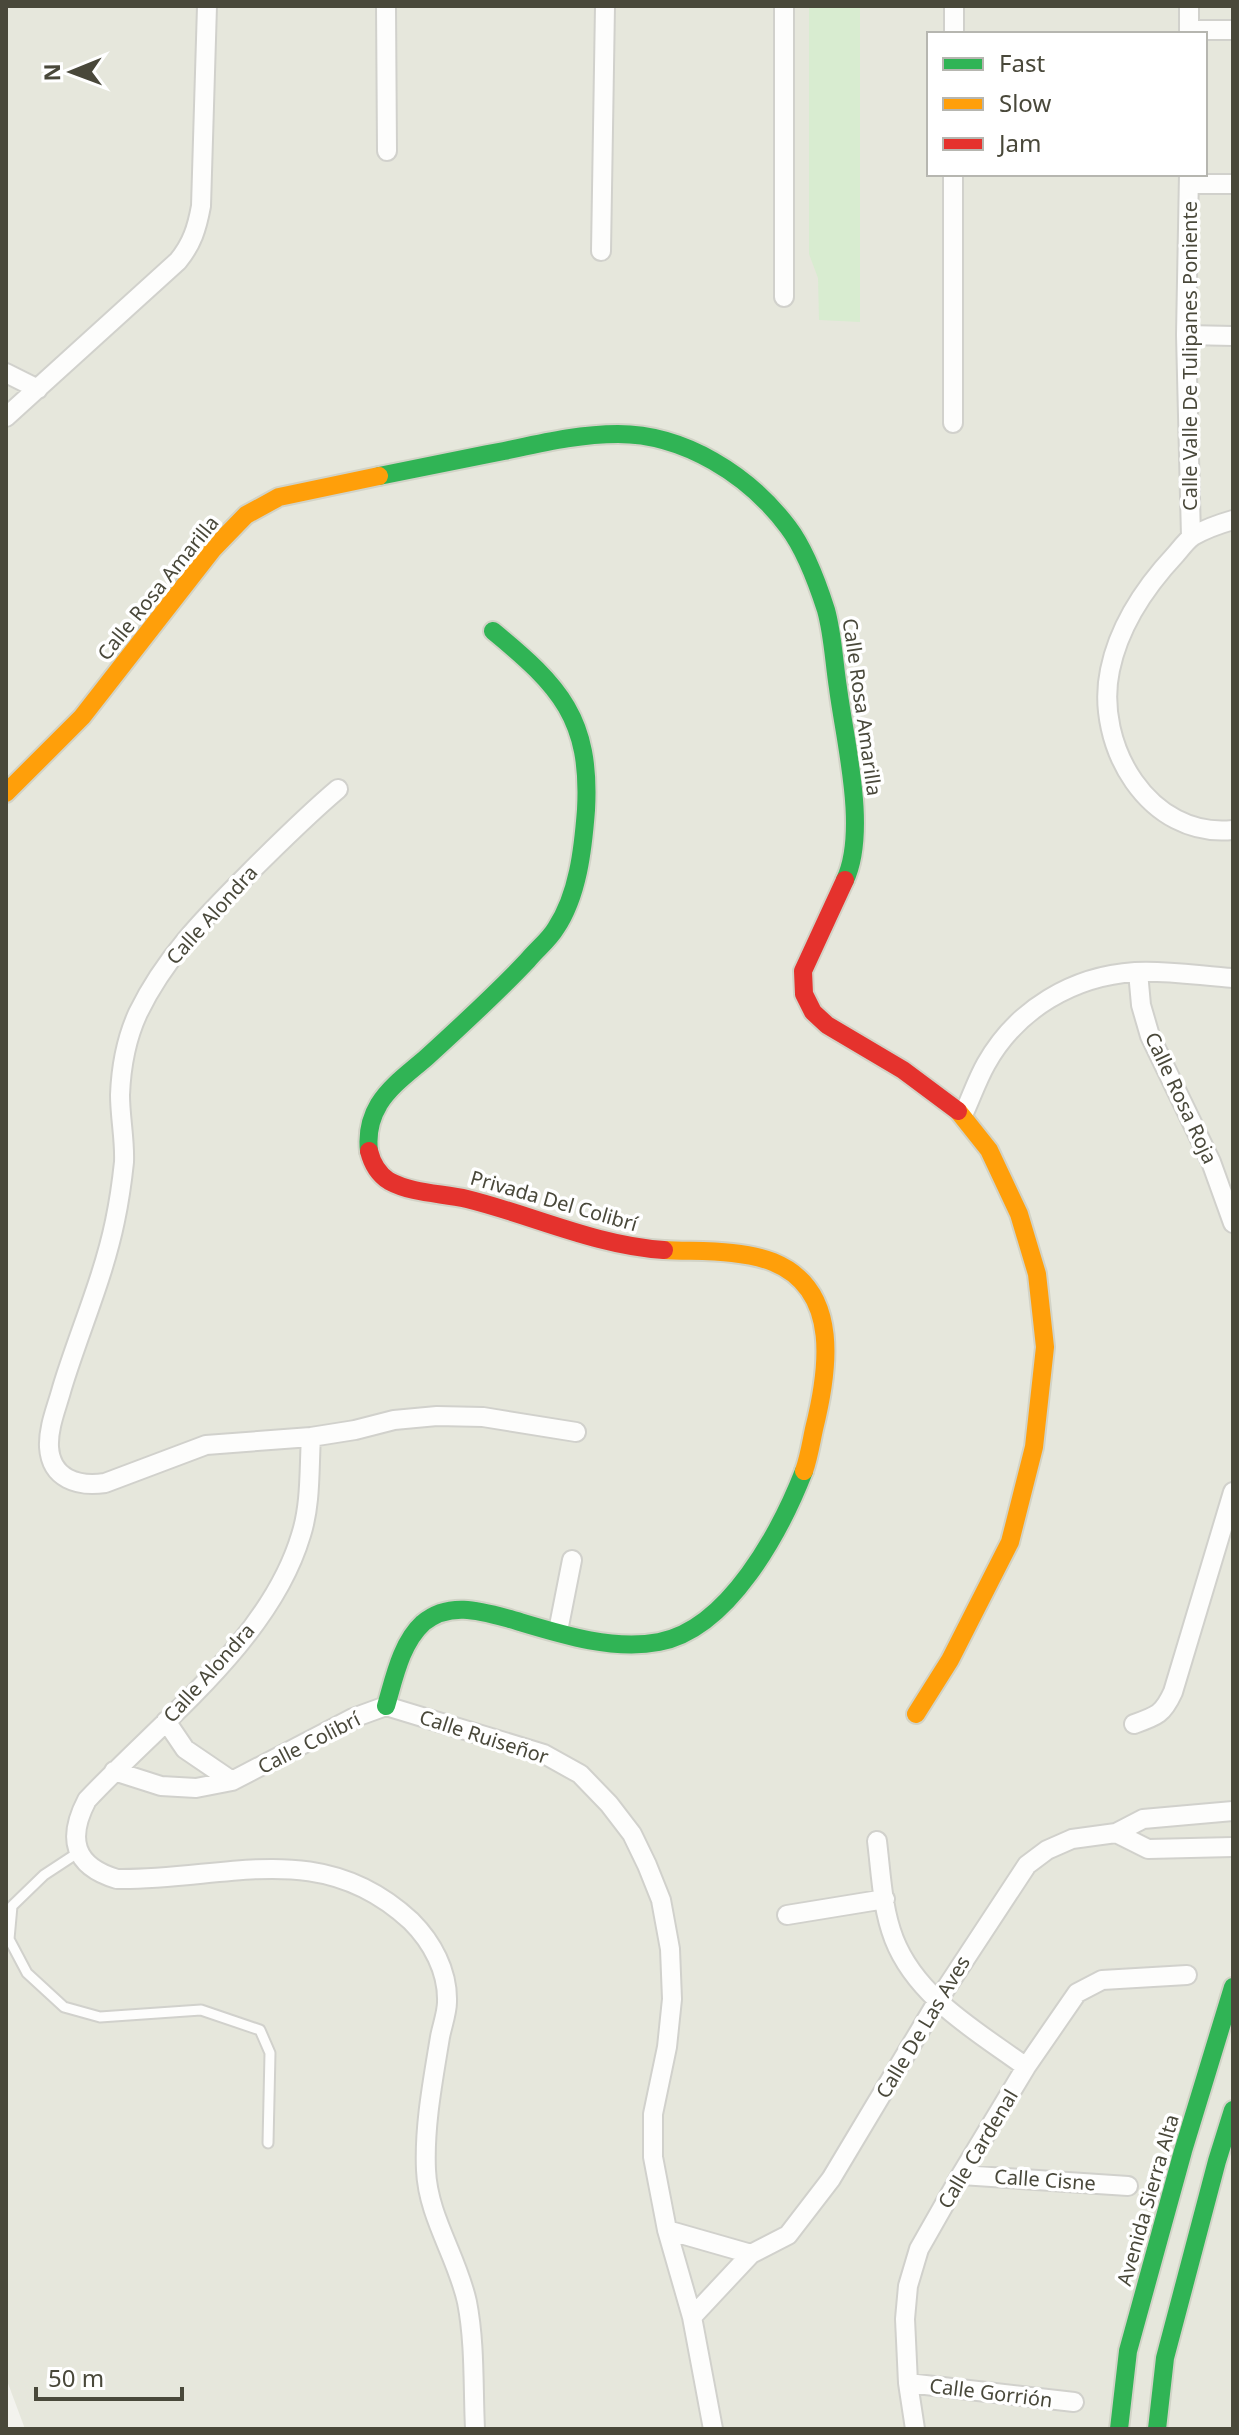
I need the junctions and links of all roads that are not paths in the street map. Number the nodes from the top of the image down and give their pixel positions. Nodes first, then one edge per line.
1 (207, 6) edge
2 (386, 6) edge
3 (605, 6) edge
4 (784, 6) edge
5 (954, 6) edge
6 (1189, 6) edge
7 (1233, 30) edge
8 (954, 32) edge
9 (1189, 32) edge
10 (387, 151) dead end
11 (953, 176) edge
12 (1189, 179) edge
13 (1233, 184) edge
14 (601, 251) dead end
15 (784, 297) dead end
16 (1186, 335) junction
17 (1233, 336) edge
18 (6, 373) edge
19 (38, 389) junction
20 (6, 417) edge
21 (953, 423) dead end
22 (1233, 520) edge
23 (1191, 537) junction
24 (493, 631) dead end
25 (338, 789) dead end
26 (6, 793) edge
27 (1233, 830) edge
28 (1138, 972) junction
29 (1233, 978) edge
30 (963, 1115) junction
31 (1233, 1223) edge
32 (576, 1432) dead end
33 (311, 1437) junction
34 (1233, 1492) edge
35 (572, 1560) dead end
36 (558, 1631) junction
37 (386, 1706) junction
38 (916, 1714) dead end
39 (166, 1721) junction
40 (1134, 1724) dead end
41 (114, 1771) junction
42 (232, 1781) junction
43 (1233, 1811) edge
44 (1192, 1815) junction
45 (1116, 1833) junction
46 (877, 1841) dead end
47 (1233, 1847) edge
48 (1193, 1848) junction
49 (79, 1852) junction
50 (885, 1899) junction
51 (787, 1915) dead end
52 (1187, 1975) dead end
53 (1233, 1987) edge
54 (937, 2002) junction
55 (1026, 2067) junction
56 (1233, 2110) edge
57 (268, 2143) dead end
58 (961, 2175) junction
59 (1128, 2186) dead end
60 (667, 2230) junction
61 (751, 2254) junction
62 (692, 2317) junction
63 (1147, 2355) junction
64 (908, 2383) junction
65 (1074, 2402) dead end
66 (475, 2429) edge
67 (713, 2429) edge
68 (915, 2429) edge
69 (1119, 2429) edge
70 (1157, 2429) edge

1 - 19 street
2 - 10 street
3 - 14 street
4 - 15 street
5 - 8 street
6 - 9 street
7 - 9 street
11 - 21 street
12 - 13 street
12 - 16 street, Calle Valle De Tulipanes Poniente
16 - 17 street
16 - 23 street, Calle Valle De Tulipanes Poniente
18 - 19 street
19 - 20 street
22 - 23 street, Calle Valle De Tulipanes Poniente
23 - 27 street, Calle Valle De Tulipanes Poniente
24 - 36 street, Privada Del Colibrí
25 - 33 street, Calle Alondra
26 - 30 street, Calle Rosa Amarilla
28 - 29 street
28 - 30 street
28 - 31 street, Calle Rosa Roja
30 - 38 street, Calle Rosa Amarilla
32 - 33 street
33 - 39 street, Calle Alondra
34 - 40 street
35 - 36 street
36 - 37 street, Privada Del Colibrí
37 - 42 street, Calle Colibrí
37 - 60 street, Calle Ruiseñor
39 - 41 street, Calle Alondra
39 - 42 street, Calle Colibrí
41 - 42 street, Calle Colibrí
41 - 49 street, Calle Alondra
43 - 44 street, Calle De Las Aves
44 - 45 street, Calle De Las Aves
44 - 48 street
45 - 48 street
45 - 54 street, Calle De Las Aves
46 - 50 street
47 - 48 street
49 - 57 lane
49 - 66 street
50 - 51 street
50 - 54 street
52 - 55 street, Calle Cardenal
53 - 63 street, Avenida Sierra Alta
54 - 55 street
54 - 61 street, Calle De Las Aves
55 - 58 street, Calle Cardenal
56 - 63 street, Avenida Sierra Alta
58 - 59 street, Calle Cisne
58 - 64 street, Calle Cardenal
60 - 61 street
60 - 62 street, Calle Ruiseñor
61 - 62 street, Calle De Las Aves
62 - 67 street, Calle Ruiseñor
63 - 69 street, Avenida Sierra Alta
63 - 70 street, Avenida Sierra Alta
64 - 65 street, Calle Gorrión
64 - 68 street, Calle Cardenal

